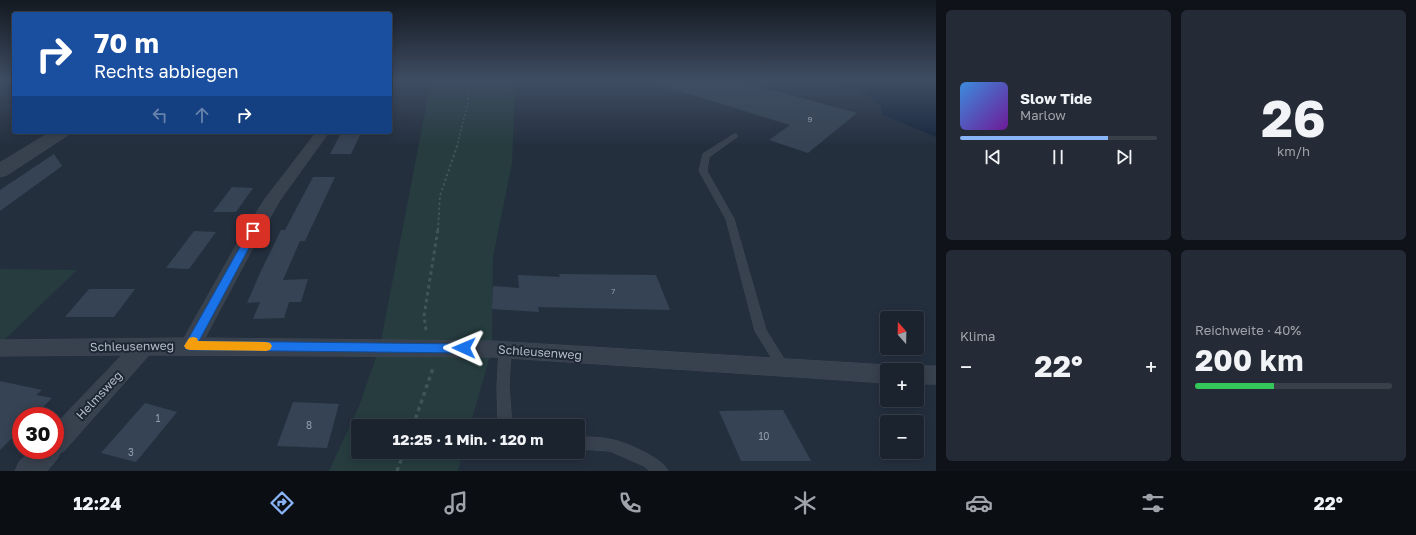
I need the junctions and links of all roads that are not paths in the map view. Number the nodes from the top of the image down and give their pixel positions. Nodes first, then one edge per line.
1 (59, 134) edge
2 (322, 134) edge
3 (735, 136) dead end
4 (0, 171) edge
5 (144, 346) junction
6 (190, 346) junction
7 (0, 348) edge
8 (506, 349) junction
9 (782, 367) junction
10 (880, 374) edge
11 (924, 375) edge
12 (936, 376) edge
13 (505, 419) edge
14 (64, 433) edge
15 (585, 444) edge
16 (40, 459) edge
17 (29, 471) edge
18 (661, 471) edge

1 - 4 street
2 - 6 street
3 - 9 lane
5 - 6 street, Schleusenweg
5 - 7 street, Schleusenweg
5 - 14 street, Helmsweg
6 - 8 street, Schleusenweg
8 - 9 street, Schleusenweg
8 - 13 lane
9 - 10 street, Schleusenweg
11 - 12 street
15 - 18 lane
16 - 17 street

